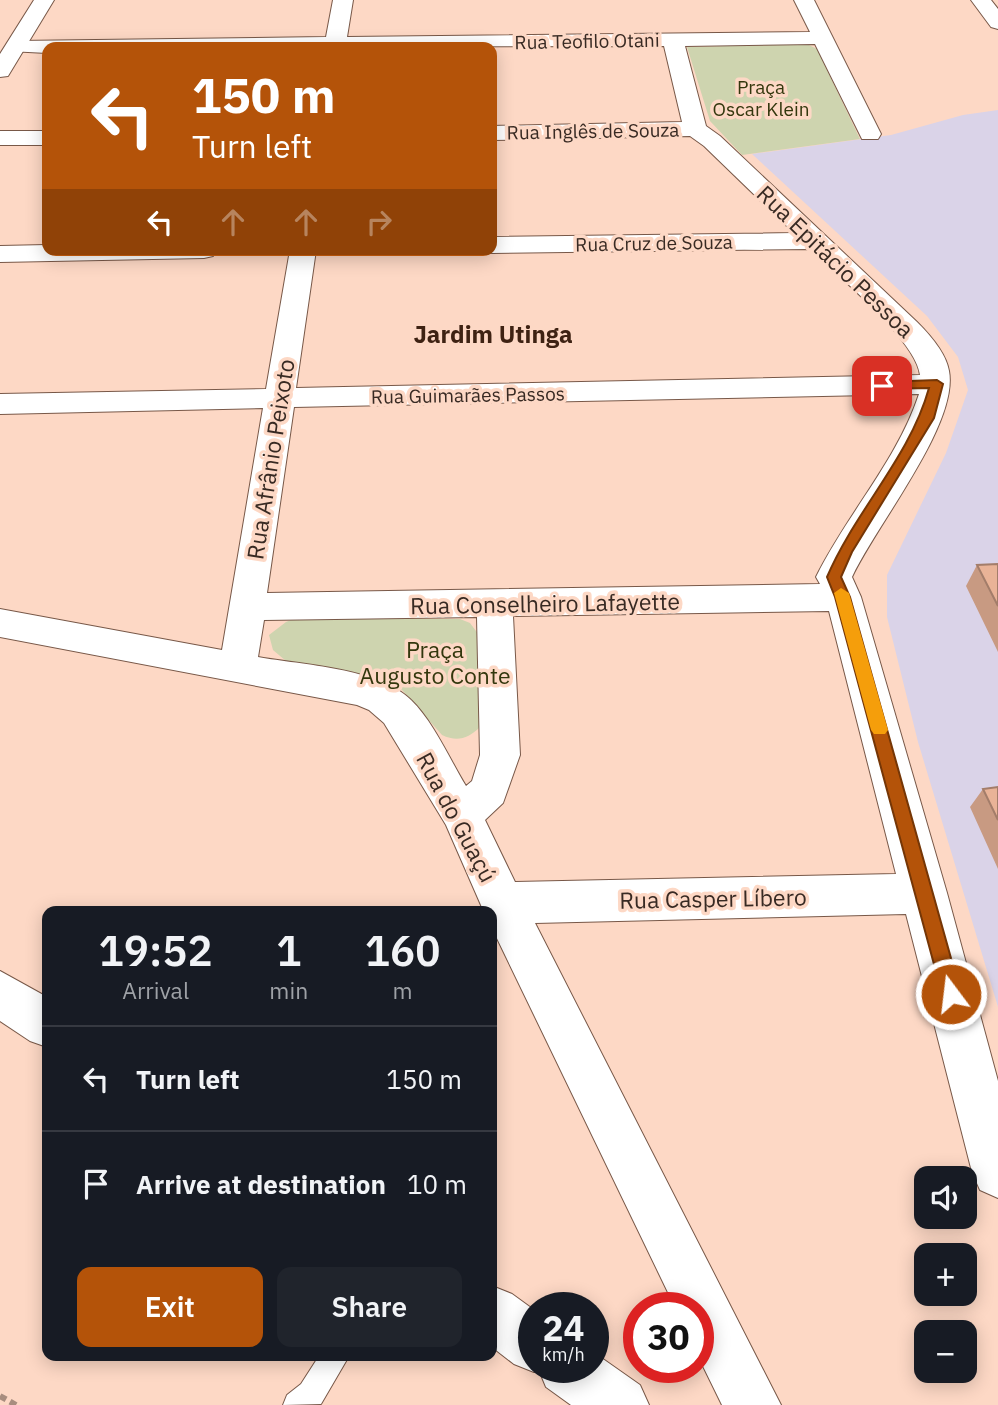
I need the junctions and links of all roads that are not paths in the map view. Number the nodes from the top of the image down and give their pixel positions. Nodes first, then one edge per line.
1 (44, 0) edge
2 (343, 0) edge
3 (804, 0) edge
4 (981, 0) edge
5 (998, 23) edge
6 (823, 38) junction
7 (673, 40) junction
8 (336, 42) edge
9 (497, 43) edge
10 (16, 47) junction
11 (42, 47) edge
12 (0, 72) edge
13 (695, 129) junction
14 (497, 133) edge
15 (870, 134) dead end
16 (0, 138) edge
17 (42, 138) edge
18 (816, 241) junction
19 (497, 246) edge
20 (42, 253) edge
21 (0, 254) edge
22 (302, 256) edge
23 (937, 384) junction
24 (280, 399) junction
25 (0, 404) edge
26 (843, 597) junction
27 (495, 604) junction
28 (247, 607) junction
29 (0, 623) edge
30 (238, 668) junction
31 (462, 815) junction
32 (925, 892) junction
33 (502, 903) junction
34 (0, 994) edge
35 (42, 1021) edge
36 (998, 1172) edge
37 (497, 1318) edge
38 (518, 1333) edge
39 (332, 1361) edge
40 (589, 1383) edge
41 (297, 1405) edge
42 (620, 1405) edge
43 (752, 1405) edge

1 - 10 street
2 - 8 street
3 - 6 street
4 - 5 street
6 - 7 street, Rua Teofilo Otani
6 - 15 street
7 - 9 street, Rua Teofilo Otani
7 - 13 street
10 - 11 street, Rua Teofilo Otani
10 - 12 street
13 - 14 street, Rua Inglês de Souza
13 - 18 street, Rua Epitácio Pessoa
16 - 17 street
18 - 19 street, Rua Cruz de Souza
18 - 23 street, Rua Epitácio Pessoa
20 - 21 street
22 - 24 street, Rua Afrânio Peixoto
23 - 24 street, Rua Guimarães Passos
23 - 26 street
24 - 25 street, Rua Guimarães Passos
24 - 28 street, Rua Afrânio Peixoto
26 - 27 street, Rua Conselheiro Lafayette
26 - 32 street
27 - 28 street, Rua Conselheiro Lafayette
27 - 31 street
28 - 30 street, Rua Afrânio Peixoto
29 - 30 street, Rua do Guaçú
30 - 31 street, Rua do Guaçú
31 - 33 street, Rua do Guaçú
32 - 33 street, Rua Casper Líbero
32 - 36 street
33 - 43 street, Rua do Guaçú
34 - 35 street
37 - 38 street
39 - 41 lane
40 - 42 street

